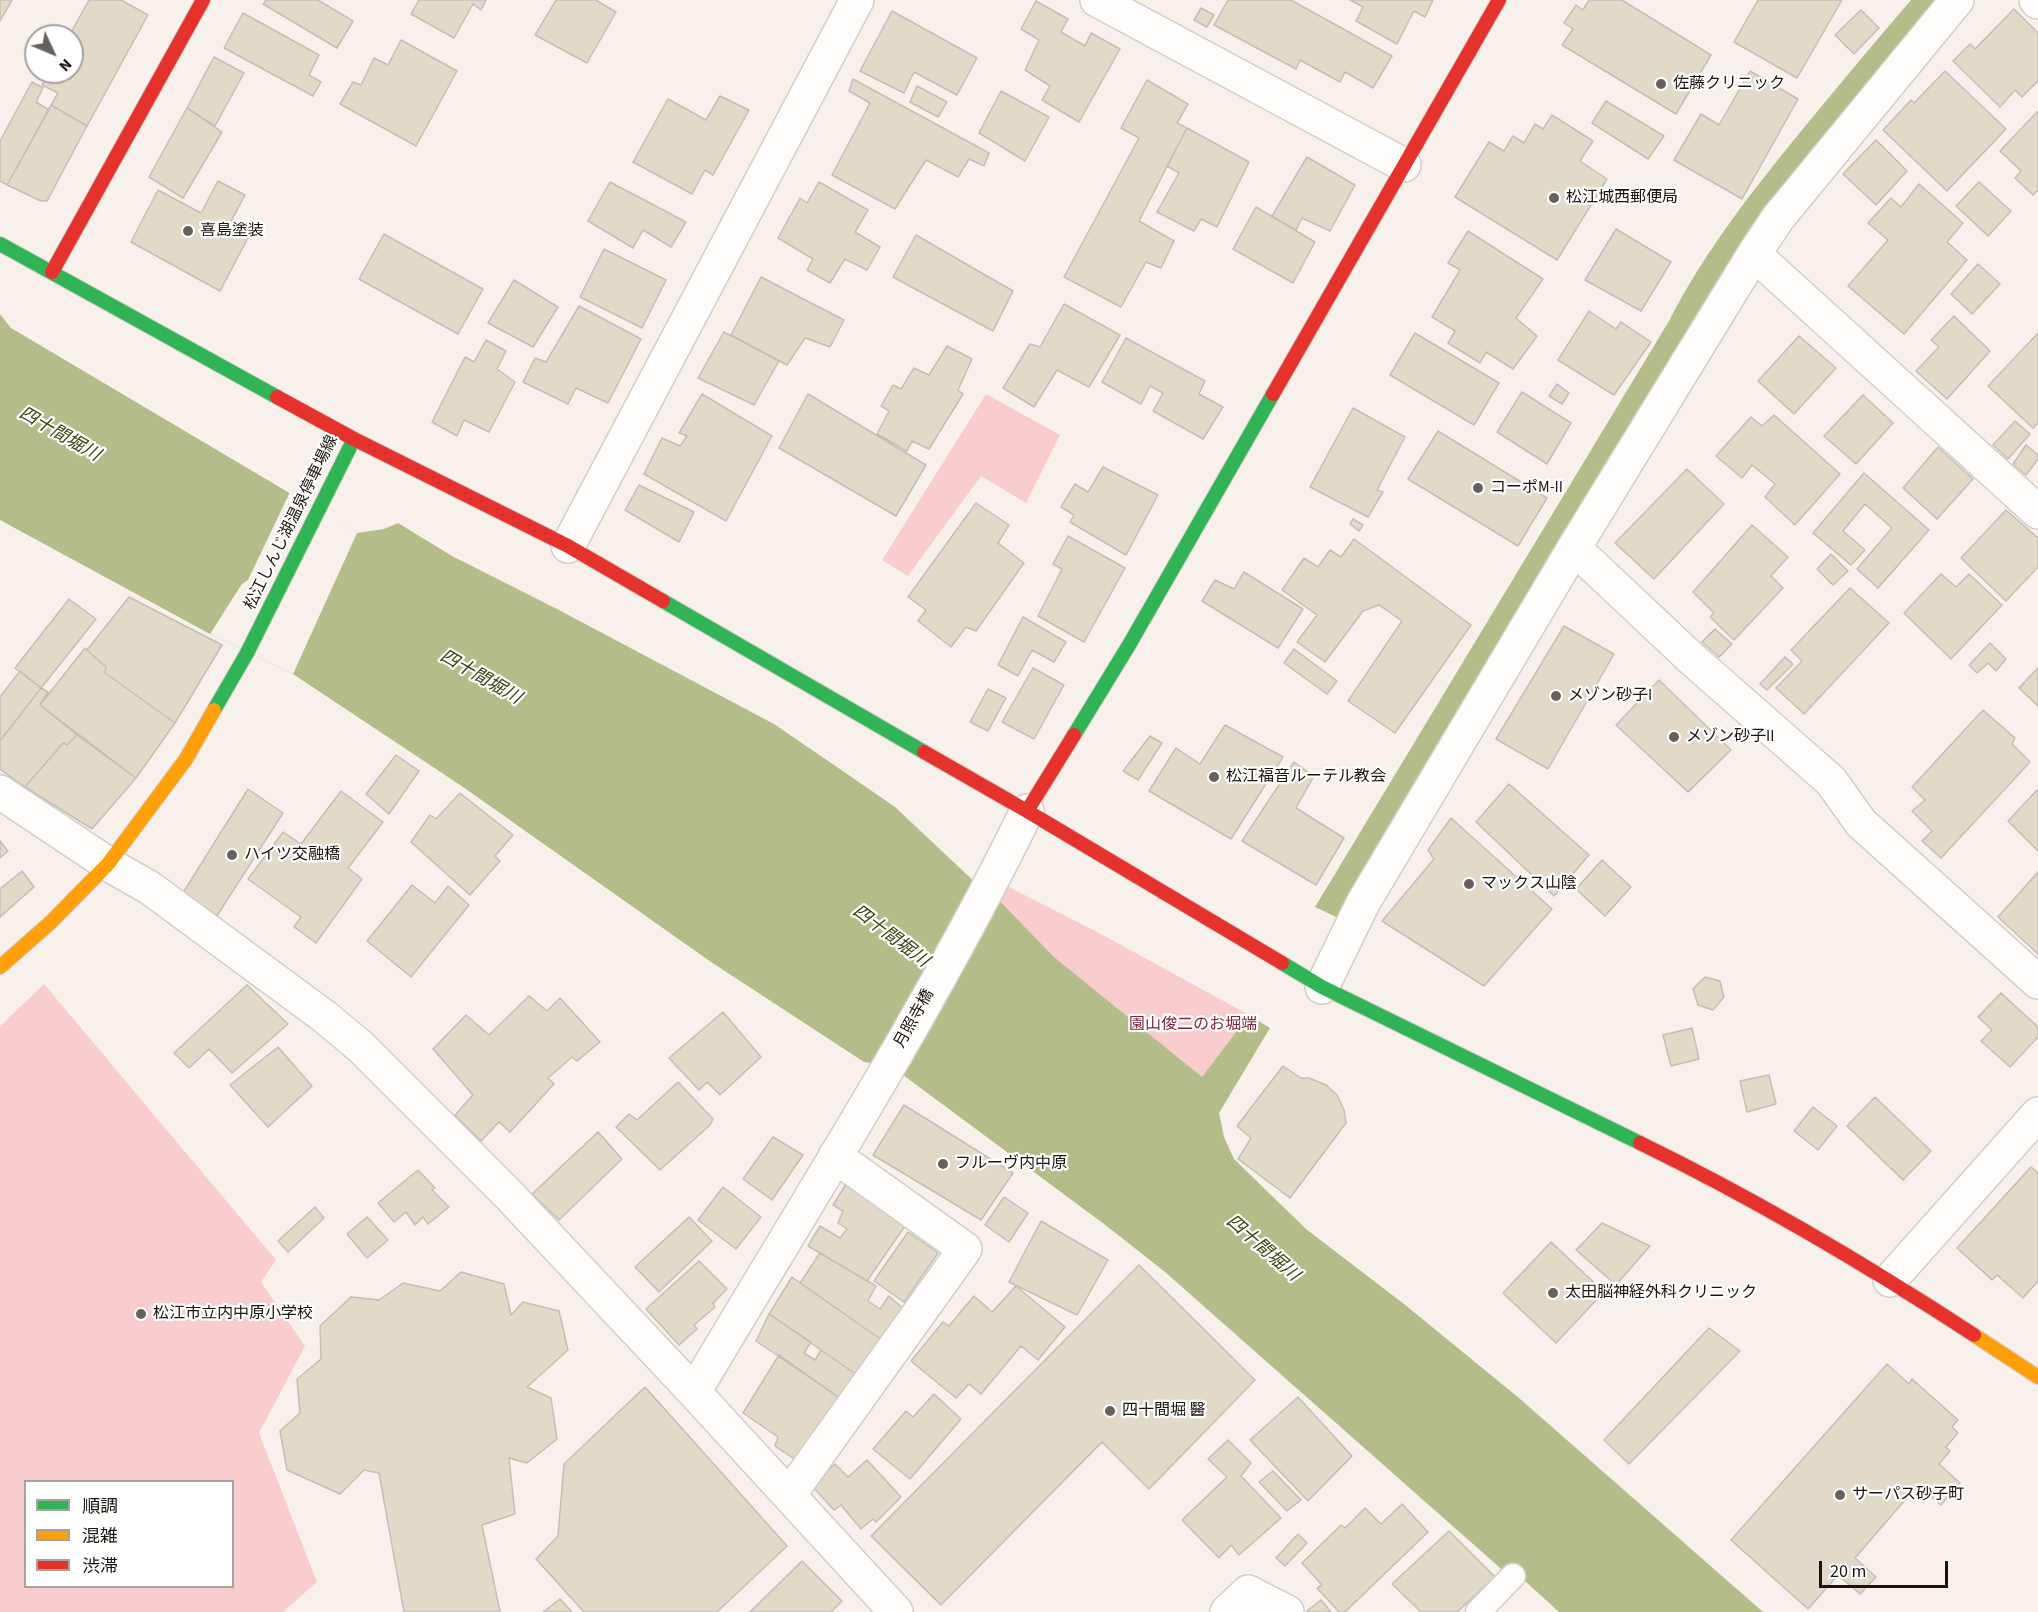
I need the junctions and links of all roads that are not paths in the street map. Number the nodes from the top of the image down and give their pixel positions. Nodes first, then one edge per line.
1 (203, 0) edge
2 (857, 0) edge
3 (1097, 0) edge
4 (1499, 0) edge
5 (1958, 0) edge
6 (1404, 165) junction
7 (0, 244) edge
8 (1754, 254) junction
9 (52, 272) junction
10 (354, 439) junction
11 (2038, 512) edge
12 (568, 546) junction
13 (1574, 548) junction
14 (0, 792) edge
15 (1028, 811) junction
16 (108, 864) junction
17 (0, 968) edge
18 (2038, 982) edge
19 (1322, 987) junction
20 (2038, 1114) edge
21 (835, 1156) junction
22 (1890, 1280) junction
23 (2038, 1377) edge
24 (694, 1392) junction
25 (789, 1495) junction
26 (1513, 1576) dead end
27 (896, 1612) edge
28 (1227, 1612) edge
29 (1287, 1612) edge
30 (1478, 1612) edge

1 - 9 street
2 - 12 street
3 - 6 street
4 - 6 street
5 - 8 street
6 - 15 street
7 - 9 street, 松江しんじ湖温泉停車場線
8 - 11 street
8 - 13 street
9 - 10 street, 松江しんじ湖温泉停車場線
10 - 12 street
10 - 16 street, 松江しんじ湖温泉停車場線
12 - 15 street
13 - 18 street
13 - 19 street
14 - 16 street
15 - 19 street
15 - 21 street, 月照寺橋
16 - 17 street, 松江しんじ湖温泉停車場線
16 - 24 street
19 - 22 street
20 - 22 street
21 - 24 street, 月照寺橋
21 - 25 street
22 - 23 street
24 - 25 street
25 - 27 street
26 - 30 lane
28 - 29 street

